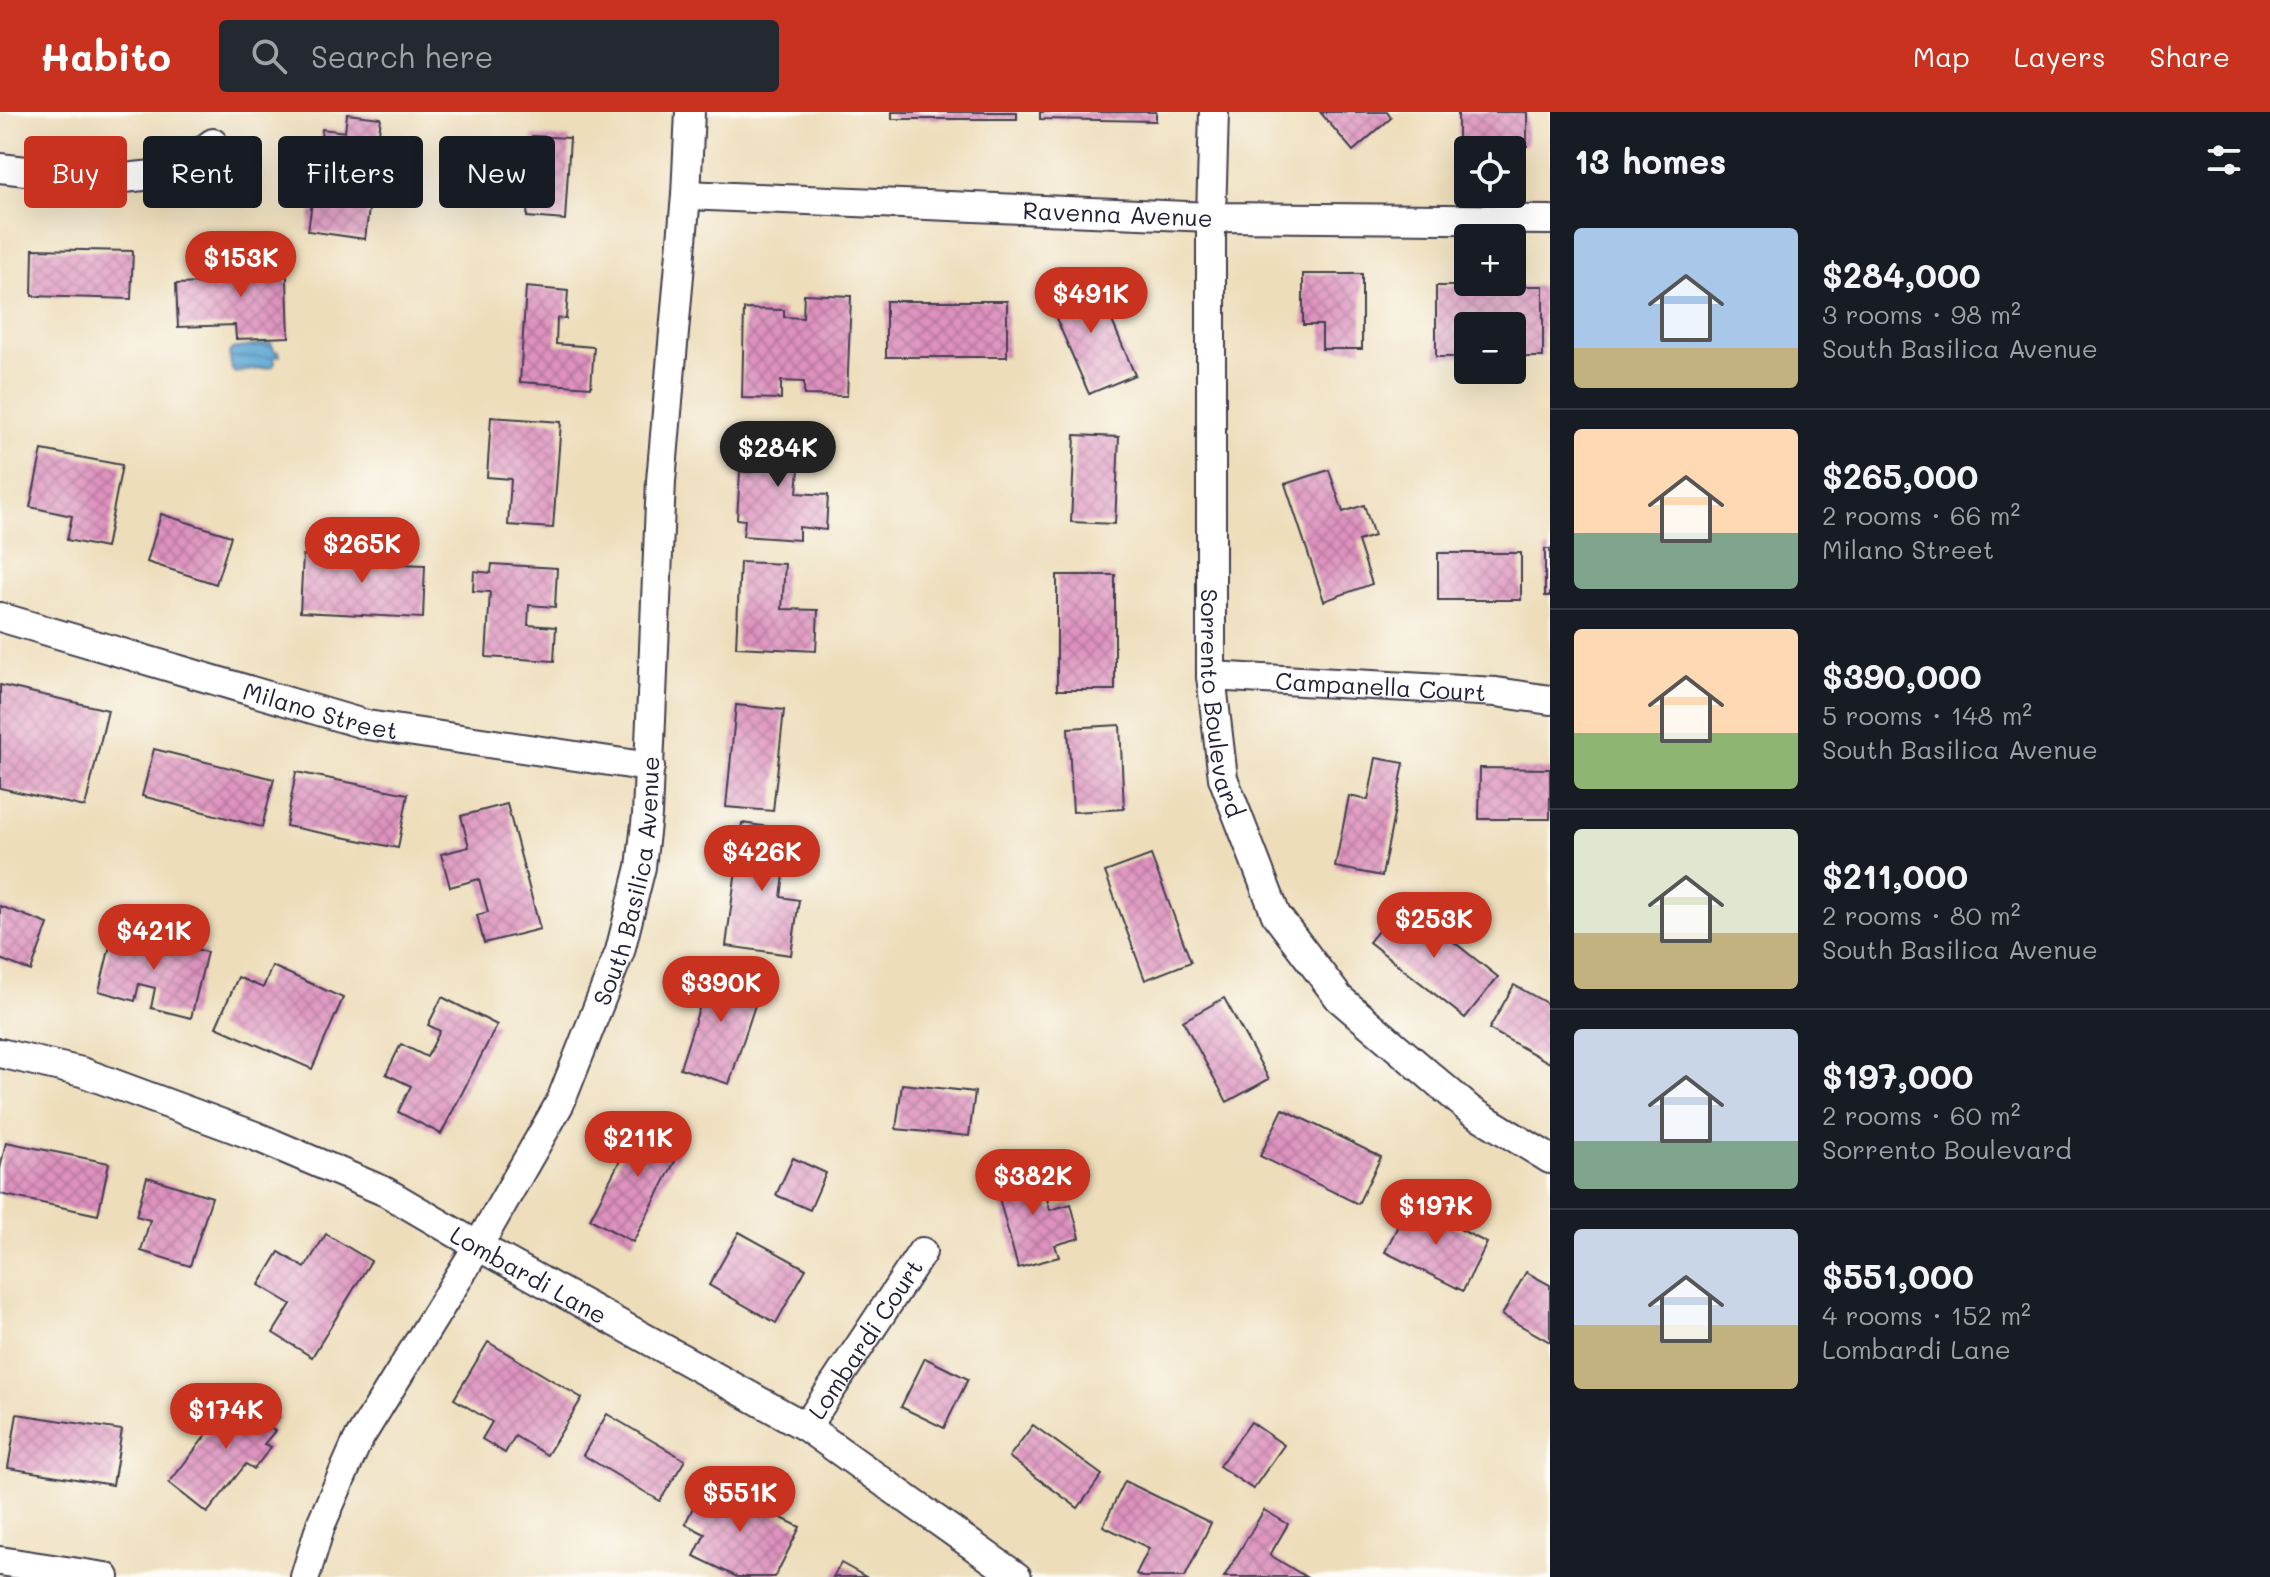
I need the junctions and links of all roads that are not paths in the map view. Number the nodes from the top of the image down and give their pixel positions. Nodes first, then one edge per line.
1 (690, 112) edge
2 (1214, 112) edge
3 (0, 168) edge
4 (143, 176) edge
5 (686, 195) junction
6 (1211, 217) junction
7 (1550, 220) edge
8 (0, 617) edge
9 (1211, 676) junction
10 (1550, 700) edge
11 (650, 767) junction
12 (0, 1053) edge
13 (1550, 1159) edge
14 (478, 1246) junction
15 (922, 1252) dead end
16 (806, 1427) junction
17 (0, 1561) edge
18 (105, 1577) edge
19 (305, 1577) edge
20 (1017, 1577) edge

1 - 5 street, South Basilica Avenue
2 - 6 street, Sorrento Boulevard
3 - 4 street
5 - 6 street, Ravenna Avenue
5 - 11 street, South Basilica Avenue
6 - 7 street, Ravenna Avenue
6 - 9 street, Sorrento Boulevard
8 - 11 street, Milano Street
9 - 10 street, Campanella Court
9 - 13 street, Sorrento Boulevard
11 - 14 street, South Basilica Avenue
12 - 14 street, Lombardi Lane
14 - 16 street, Lombardi Lane
14 - 19 street, South Basilica Avenue
15 - 16 street, Lombardi Court
16 - 20 street, Lombardi Lane
17 - 18 street

